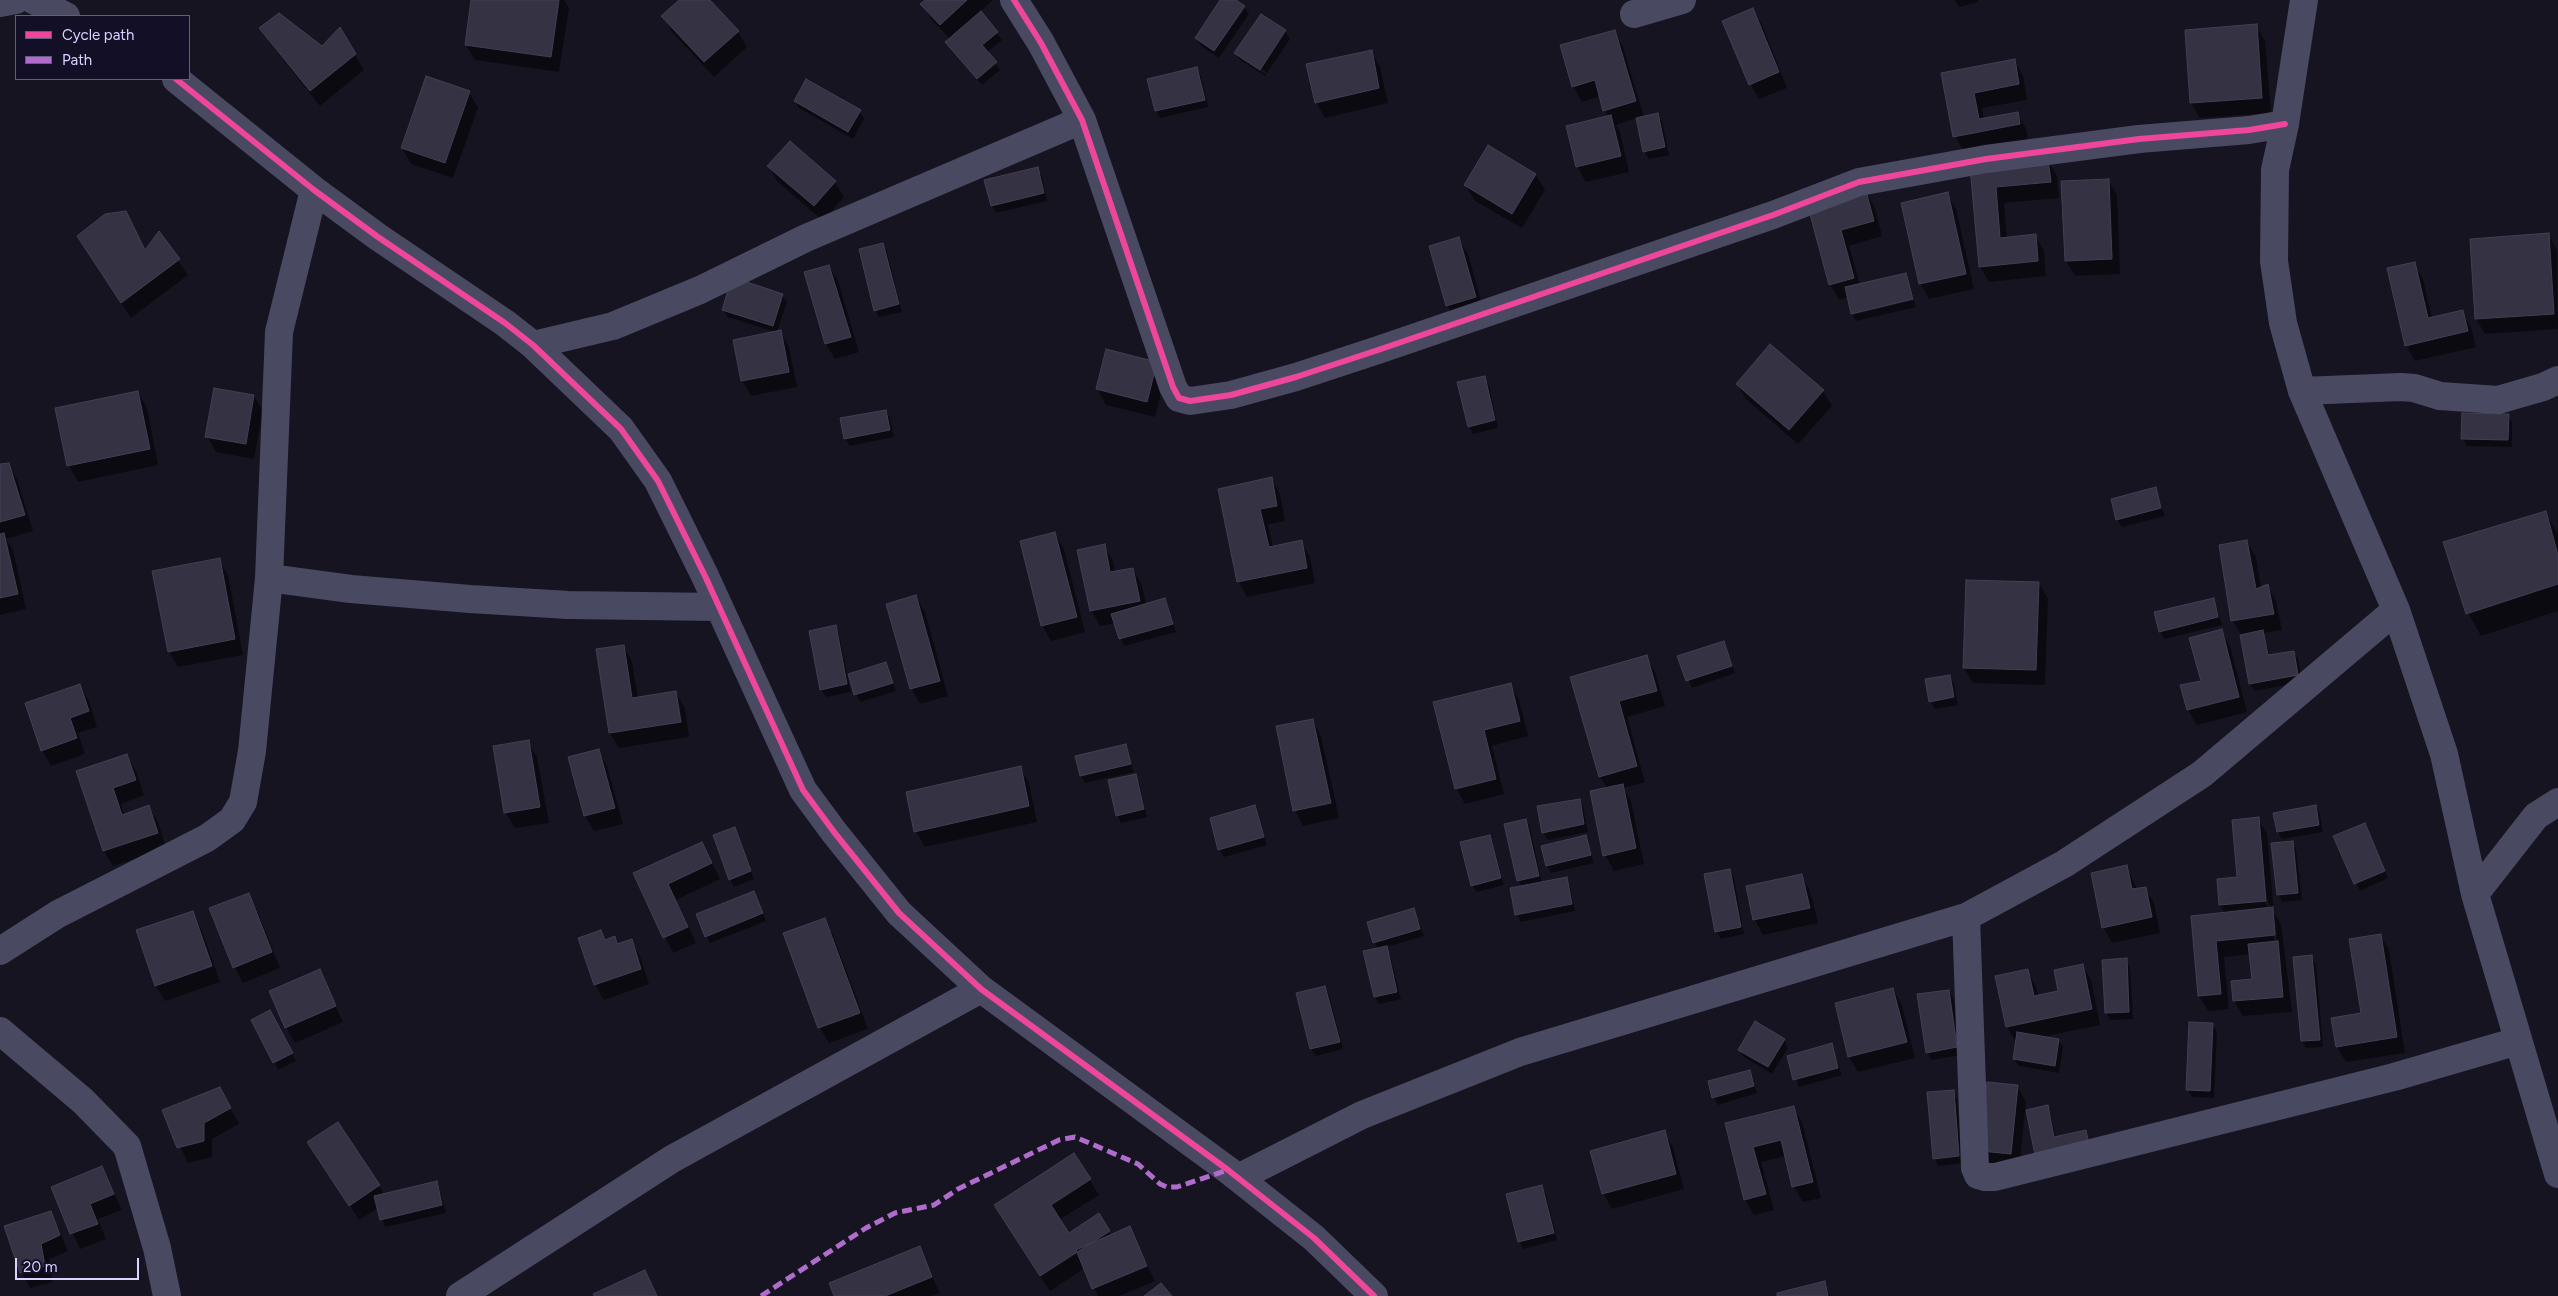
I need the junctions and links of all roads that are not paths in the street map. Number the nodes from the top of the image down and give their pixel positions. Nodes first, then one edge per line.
1 (16, 0) edge
2 (33, 0) edge
3 (1014, 0) edge
4 (1682, 0) edge
5 (2304, 0) edge
6 (0, 4) edge
7 (1634, 14) dead end
8 (64, 15) edge
9 (177, 80) edge
10 (1082, 120) junction
11 (2285, 124) junction
12 (314, 190) junction
13 (533, 345) junction
14 (2558, 380) edge
15 (2302, 391) junction
16 (269, 578) junction
17 (718, 607) junction
18 (2396, 610) junction
19 (2558, 802) edge
20 (2475, 894) junction
21 (1966, 918) junction
22 (0, 951) edge
23 (981, 989) junction
24 (0, 1031) edge
25 (2518, 1041) junction
26 (2558, 1174) edge
27 (1238, 1178) junction
28 (168, 1296) edge
29 (460, 1296) edge
30 (1374, 1296) edge

1 - 6 street
2 - 8 street
3 - 10 street
4 - 7 street
5 - 11 street
9 - 12 street
10 - 11 street
10 - 13 street
11 - 15 street
12 - 13 street
12 - 16 street
13 - 17 street
14 - 15 street
15 - 18 street
16 - 17 street
16 - 22 street
17 - 23 street
18 - 20 street
18 - 21 street
19 - 20 street
20 - 25 street
21 - 25 street
21 - 27 street
23 - 27 street
23 - 29 street
24 - 28 street
25 - 26 street
27 - 30 street

